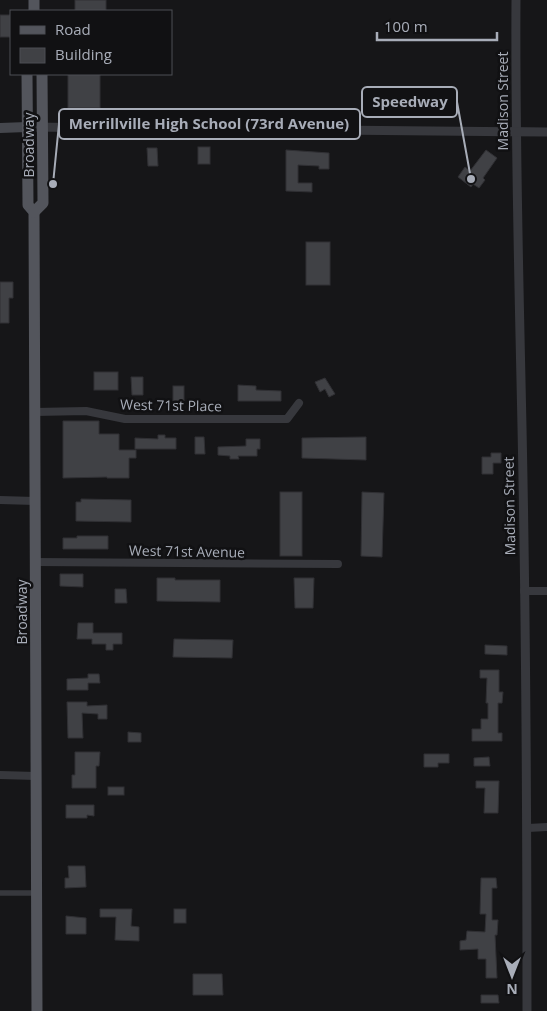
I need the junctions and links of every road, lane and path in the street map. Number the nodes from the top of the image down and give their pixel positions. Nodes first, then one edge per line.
1 (516, 0) edge
2 (27, 75) edge
3 (42, 75) edge
4 (27, 127) junction
5 (42, 127) junction
6 (0, 128) edge
7 (515, 132) junction
8 (547, 132) edge
9 (34, 212) junction
10 (299, 404) dead end
11 (35, 412) junction
12 (0, 500) edge
13 (35, 501) junction
14 (35, 562) junction
15 (338, 564) dead end
16 (524, 591) junction
17 (547, 591) edge
18 (0, 775) edge
19 (36, 776) junction
20 (547, 827) edge
21 (528, 828) junction
22 (0, 893) edge
23 (36, 893) junction
24 (37, 1011) edge
25 (527, 1011) edge

1 - 7 street, Madison Street
2 - 4 main road, Broadway
3 - 5 main road, Broadway
4 - 5 street
4 - 6 main road
4 - 9 main road, Broadway
5 - 7 street
5 - 9 main road, Broadway
7 - 8 street
7 - 16 street, Madison Street
9 - 11 main road, Broadway
10 - 11 street, West 71st Place
11 - 13 main road, Broadway
12 - 13 street
13 - 14 main road, Broadway
14 - 15 street, West 71st Avenue
14 - 19 main road, Broadway
16 - 17 street
16 - 21 street, Madison Street
18 - 19 street
19 - 23 main road, Broadway
20 - 21 street
21 - 25 street, Madison Street
22 - 23 street
23 - 24 main road, Broadway

